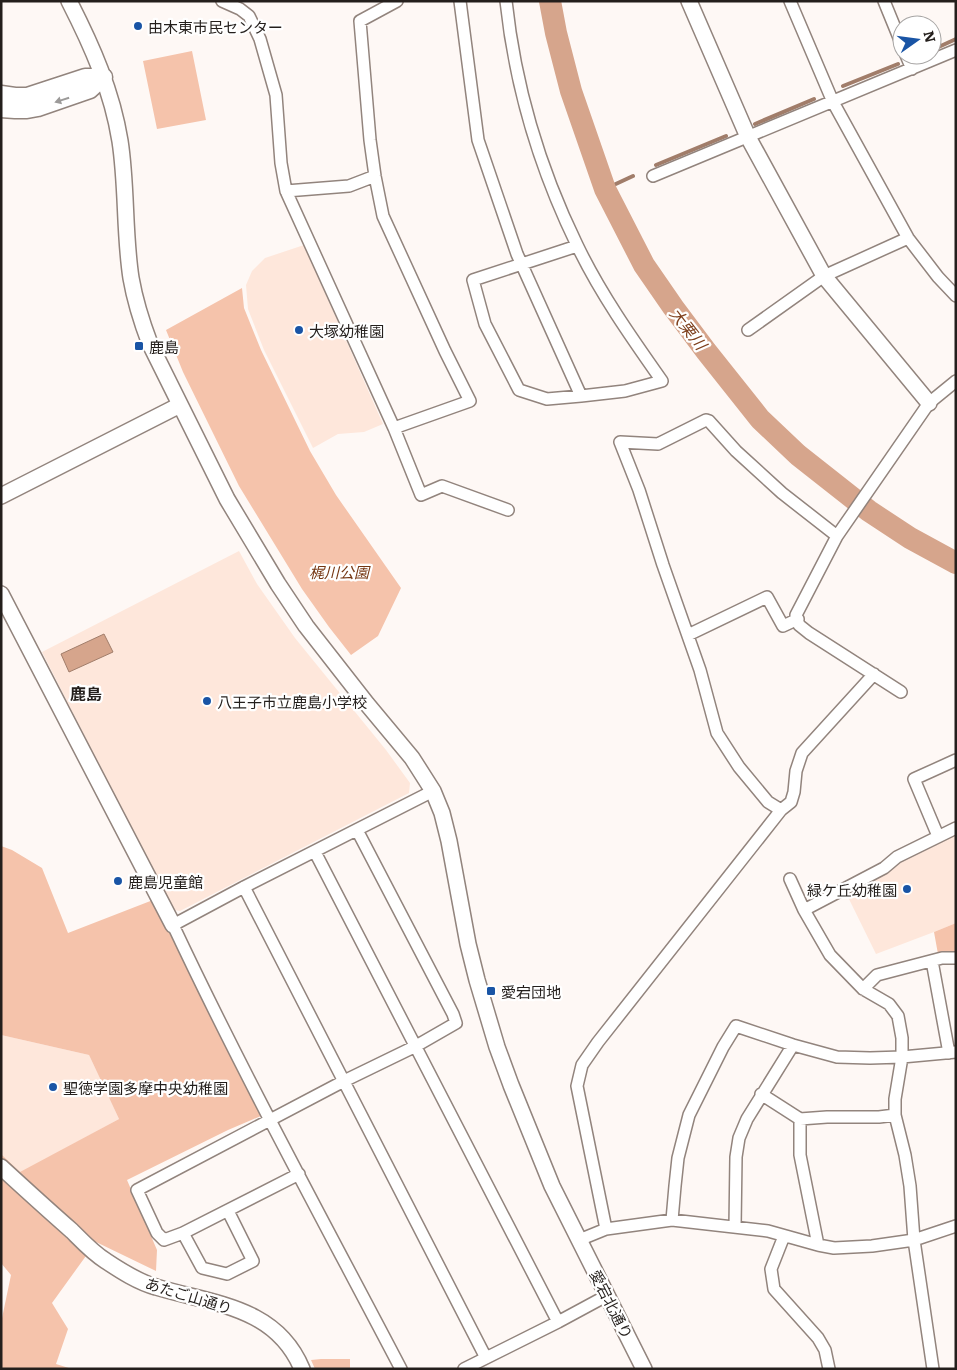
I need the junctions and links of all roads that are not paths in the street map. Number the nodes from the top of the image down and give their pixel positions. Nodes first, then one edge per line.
1 (69, 1) edge
2 (222, 1) edge
3 (397, 1) edge
4 (460, 1) edge
5 (506, 1) edge
6 (689, 1) edge
7 (790, 1) edge
8 (884, 1) edge
9 (892, 21) edge
10 (956, 50) edge
11 (910, 65) edge
12 (912, 69) junction
13 (104, 77) junction
14 (1, 94) edge
15 (833, 102) junction
16 (1, 108) edge
17 (748, 137) junction
18 (375, 176) junction
19 (654, 176) dead end
20 (286, 191) junction
21 (908, 238) junction
22 (577, 246) junction
23 (522, 264) junction
24 (824, 276) junction
25 (956, 296) edge
26 (748, 330) dead end
27 (956, 381) edge
28 (581, 396) junction
29 (929, 403) junction
30 (180, 405) junction
31 (394, 428) junction
32 (1, 496) edge
33 (508, 510) dead end
34 (838, 535) junction
35 (1, 594) edge
36 (798, 620) junction
37 (688, 635) junction
38 (874, 674) junction
39 (901, 692) dead end
40 (956, 760) edge
41 (433, 791) junction
42 (781, 810) junction
43 (956, 828) edge
44 (357, 830) junction
45 (938, 836) junction
46 (315, 852) junction
47 (790, 879) dead end
48 (244, 887) junction
49 (804, 910) junction
50 (173, 925) junction
51 (956, 958) edge
52 (932, 961) junction
53 (863, 989) junction
54 (793, 1045) junction
55 (416, 1046) junction
56 (952, 1052) edge
57 (902, 1057) junction
58 (344, 1082) junction
59 (762, 1094) junction
60 (895, 1114) junction
61 (800, 1119) junction
62 (271, 1120) junction
63 (1, 1167) edge
64 (299, 1174) junction
65 (228, 1212) junction
66 (672, 1220) junction
67 (956, 1226) edge
68 (735, 1227) junction
69 (606, 1229) junction
70 (184, 1234) junction
71 (784, 1236) junction
72 (579, 1240) junction
73 (914, 1240) junction
74 (818, 1245) junction
75 (608, 1295) junction
76 (558, 1322) junction
77 (486, 1358) junction
78 (302, 1369) edge
79 (401, 1369) edge
80 (464, 1369) edge
81 (644, 1369) edge
82 (829, 1369) edge
83 (933, 1369) edge

1 - 13 street, 愛宕北通り
2 - 20 street
3 - 18 street
4 - 23 street
5 - 22 street
6 - 17 street
7 - 15 street
8 - 9 street
10 - 12 street
11 - 12 street
12 - 15 street
13 - 14 main road
13 -> 16 main road
13 - 30 street, 愛宕北通り
15 - 17 street
15 - 21 street
17 - 19 street
17 - 24 street
18 - 20 street
18 - 31 street
20 - 31 street
21 - 24 street
21 - 25 street
22 - 23 street
22 - 28 street
23 - 28 street
23 - 28 street
24 - 26 street
24 - 29 street
27 - 29 street
29 - 34 street
30 - 32 street
30 - 41 street, 愛宕北通り
31 - 33 street
34 - 36 street
34 - 37 street
35 - 50 street
36 - 37 street
36 - 38 street
37 - 42 street
38 - 39 street
38 - 42 street
40 - 45 street
41 - 44 street
41 - 72 street, 愛宕北通り
42 - 69 street
43 - 45 street
44 - 46 street
44 - 55 street
45 - 49 street
46 - 48 street
46 - 55 street
47 - 49 street
48 - 50 street
48 - 58 street
49 - 53 street
50 - 62 street
51 - 52 street
52 - 53 street
52 - 56 street
53 - 57 street
54 - 57 street
54 - 59 street
54 - 66 street
55 - 58 street
55 - 76 street
56 - 57 street
57 - 60 street
58 - 62 street
58 - 77 street
59 - 61 street
59 - 68 street
60 - 61 street
60 - 73 street
61 - 74 street
62 - 64 street
62 - 70 street
63 - 78 street, あたご山通り
64 - 65 street
64 - 79 street
65 - 70 street
65 - 70 street
66 - 68 street
66 - 69 street
67 - 73 street
68 - 71 street
69 - 72 street
71 - 74 street
71 - 82 street
72 - 75 street, 愛宕北通り
73 - 74 street
73 - 83 street
75 - 76 street
75 - 81 street, 愛宕北通り
76 - 77 street
77 - 80 street

